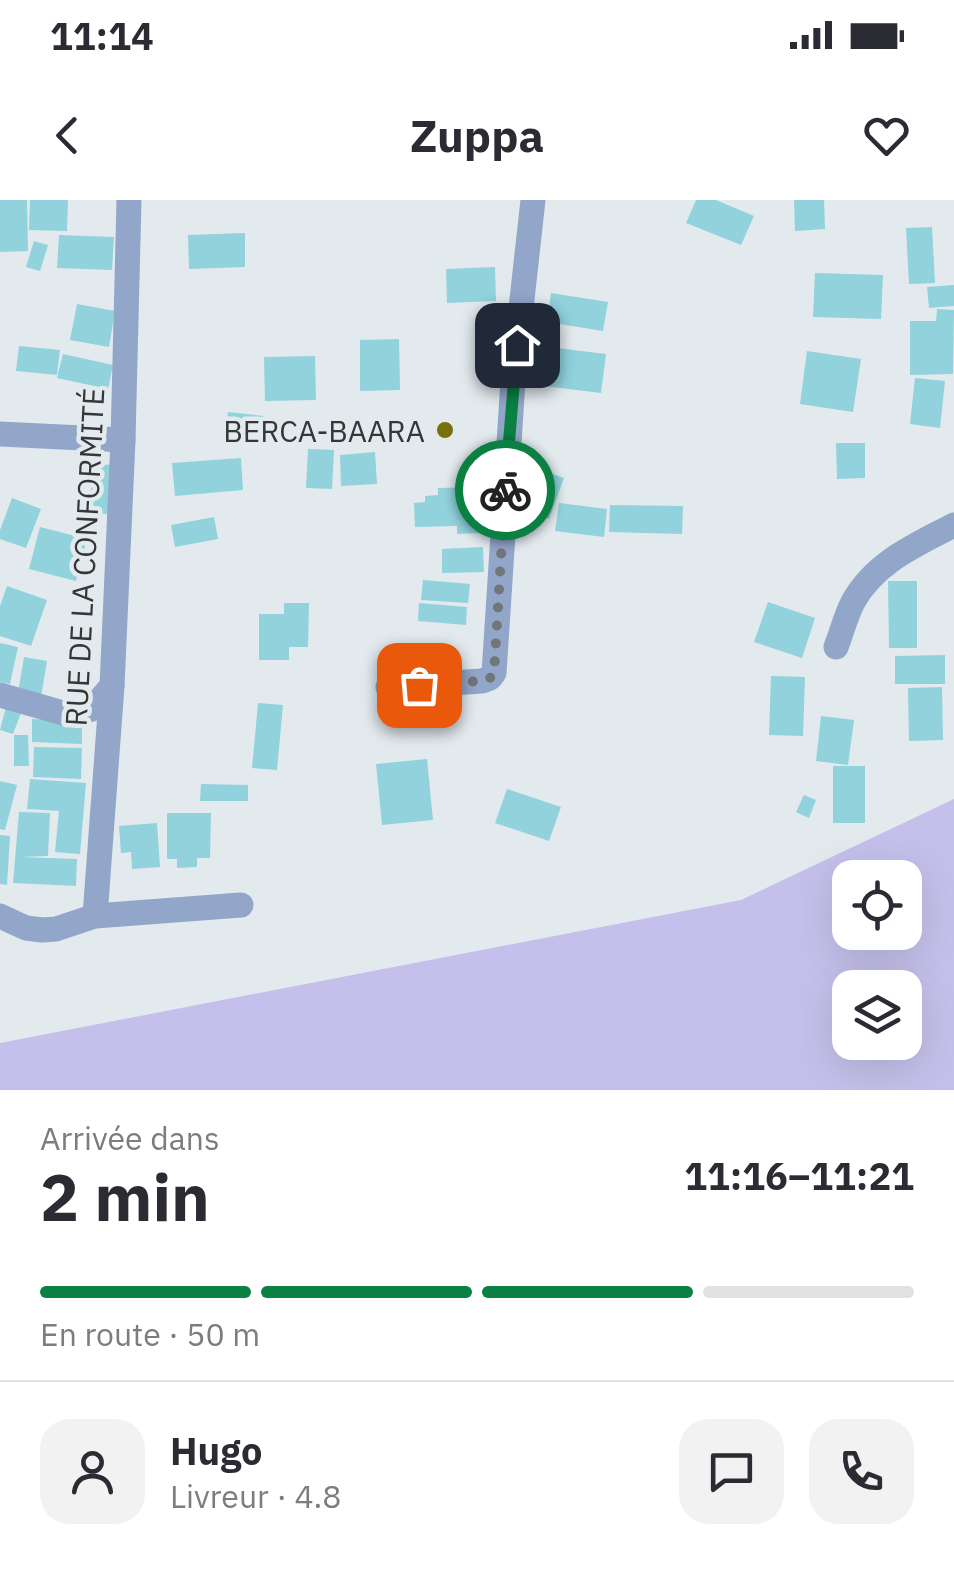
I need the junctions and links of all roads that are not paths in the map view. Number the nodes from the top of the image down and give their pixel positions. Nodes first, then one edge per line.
1 (129, 200) edge
2 (533, 200) edge
3 (0, 434) edge
4 (123, 440) junction
5 (954, 526) edge
6 (836, 646) dead end
7 (112, 686) junction
8 (388, 687) dead end
9 (0, 695) edge
10 (241, 905) dead end
11 (0, 916) edge
12 (95, 916) junction

1 - 4 street, RUE DE LA CONFORMITÉ
2 - 8 street
3 - 4 street
4 - 7 street, RUE DE LA CONFORMITÉ
5 - 6 street
7 - 9 street
7 - 12 street, RUE DE LA CONFORMITÉ
10 - 12 street
11 - 12 street

